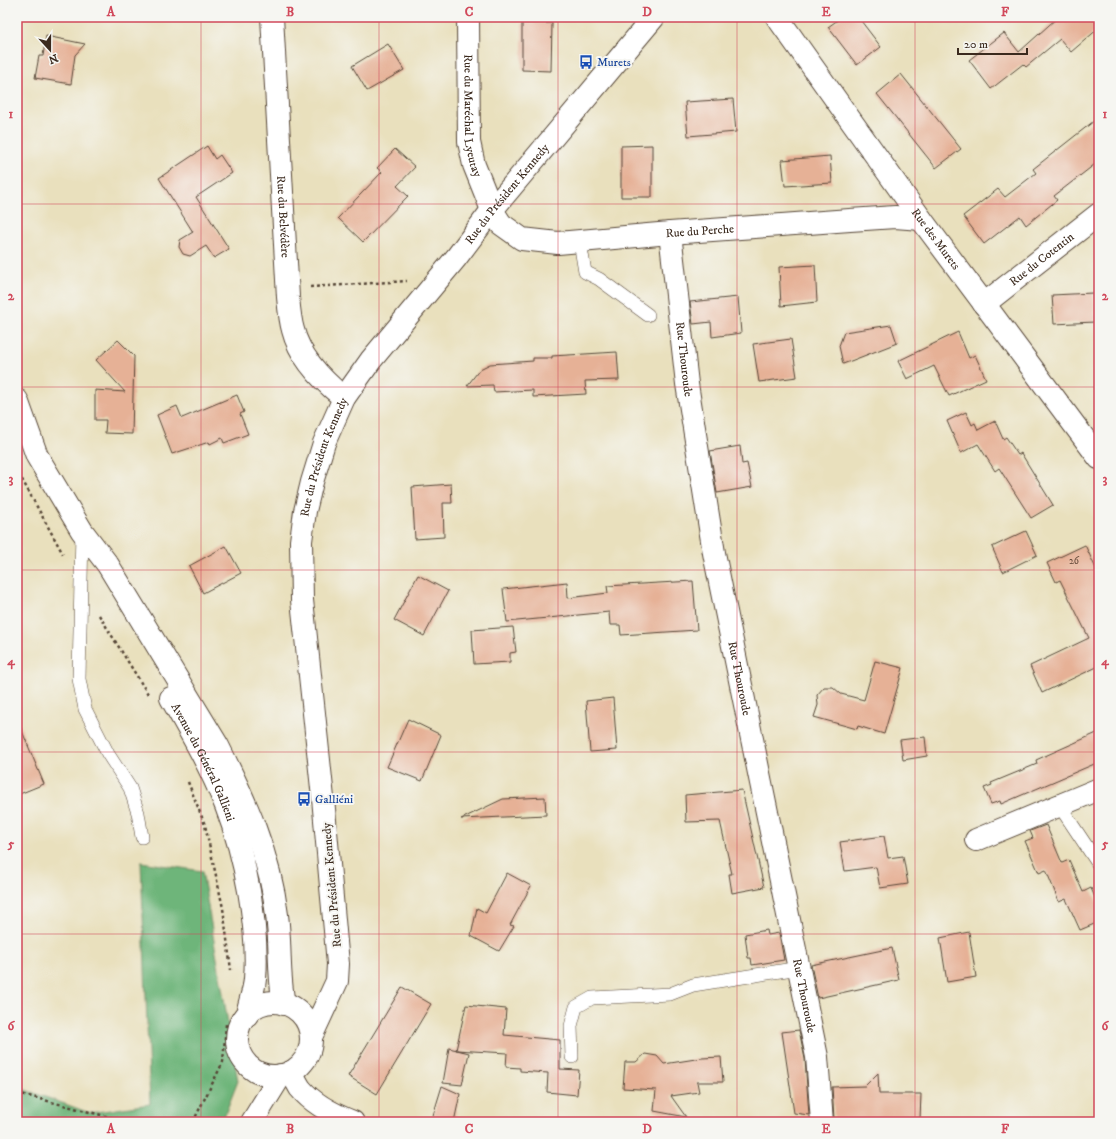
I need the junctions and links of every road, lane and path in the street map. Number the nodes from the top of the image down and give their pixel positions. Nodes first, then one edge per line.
1 (272, 17) edge
2 (468, 17) edge
3 (654, 17) edge
4 (777, 17) edge
5 (492, 210) junction
6 (1099, 214) edge
7 (921, 218) junction
8 (670, 233) junction
9 (580, 242) junction
10 (287, 289) junction
11 (425, 295) junction
12 (984, 304) junction
13 (648, 315) dead end
14 (344, 398) junction
15 (17, 400) edge
16 (1099, 458) edge
17 (17, 470) edge
18 (82, 531) junction
19 (81, 586) junction
20 (150, 696) dead end
21 (188, 781) dead end
22 (1099, 789) edge
23 (1059, 805) junction
24 (142, 838) dead end
25 (976, 840) dead end
26 (1099, 865) edge
27 (799, 968) junction
28 (231, 972) dead end
29 (284, 1004) junction
30 (325, 1004) junction
31 (237, 1016) junction
32 (303, 1016) junction
33 (311, 1036) junction
34 (572, 1057) dead end
35 (255, 1071) junction
36 (286, 1074) junction
37 (17, 1093) edge
38 (128, 1122) edge
39 (193, 1122) edge
40 (250, 1122) edge
41 (353, 1122) edge
42 (822, 1122) edge

1 - 10 street, Rue du Belvédère
2 - 5 street, Rue du Maréchal Lyeutay
3 - 5 street, Rue du Président Kennedy
4 - 7 street, Rue des Murets
5 - 9 street, Rue du Perche
5 - 11 street, Rue du Président Kennedy
6 - 12 street, Rue du Cotentin
7 - 8 street, Rue du Perche
7 - 12 street, Rue des Murets
8 - 9 street, Rue du Perche
8 - 27 street, Rue Thouroude
9 - 13 lane
10 - 11 path
10 - 14 street, Rue du Belvédère
11 - 14 street, Rue du Président Kennedy
12 - 16 street, Rue des Murets
14 - 30 street, Rue du Président Kennedy
15 - 18 street, Avenue du Général Gallieni
17 - 19 path
18 - 19 lane
18 - 29 street, Avenue du Général Gallieni
18 - 31 street, Avenue du Général Gallieni
19 - 20 path
19 - 24 lane
21 - 28 path
22 - 23 street
23 - 25 street
23 - 26 lane
27 - 34 lane
27 - 42 street, Rue Thouroude
29 - 31 street
29 - 32 street
30 - 32 street
30 - 33 street, Rue du Président Kennedy
31 - 35 street
31 - 39 path
32 - 33 street
33 - 36 street
35 - 36 street
35 - 40 street
36 - 40 street
36 - 41 street
37 - 38 path

